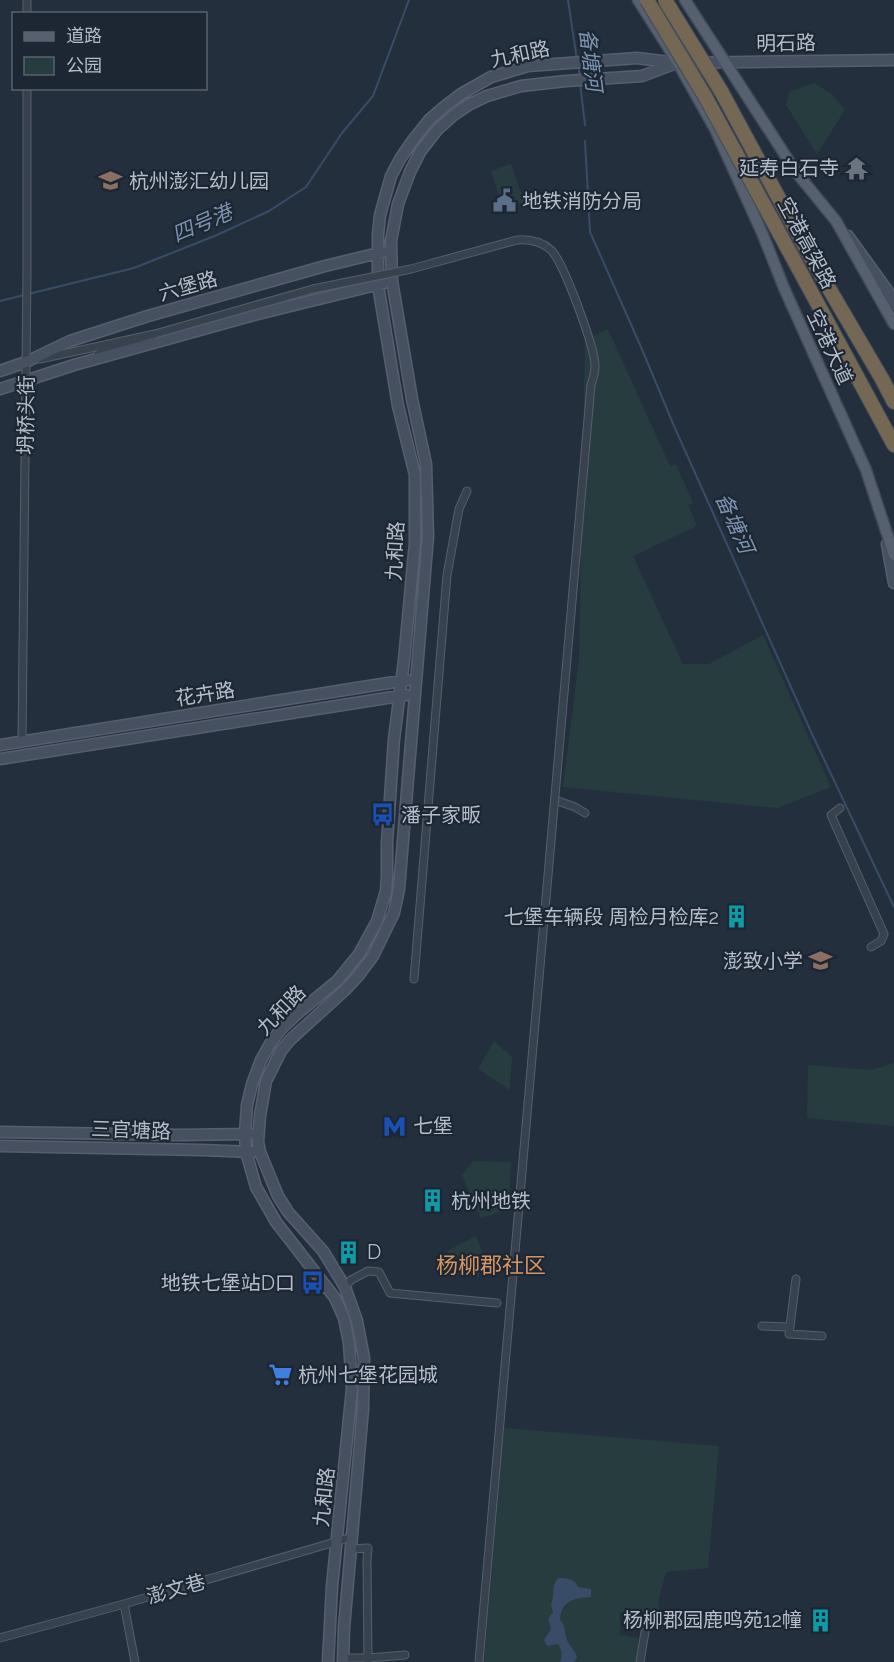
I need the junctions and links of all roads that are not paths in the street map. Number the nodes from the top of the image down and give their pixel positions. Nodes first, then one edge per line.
1 (638, 0) edge
2 (646, 0) edge
3 (665, 0) edge
4 (685, 0) edge
5 (894, 60) edge
6 (726, 62) junction
7 (678, 63) junction
8 (27, 90) edge
9 (836, 221) junction
10 (391, 251) junction
11 (378, 253) junction
12 (392, 281) junction
13 (378, 285) junction
14 (894, 303) edge
15 (894, 324) edge
16 (155, 334) junction
17 (26, 362) junction
18 (74, 365) junction
19 (0, 371) edge
20 (882, 379) junction
21 (26, 381) junction
22 (0, 390) edge
23 (894, 396) edge
24 (894, 402) edge
25 (894, 445) edge
26 (467, 491) dead end
27 (881, 511) junction
28 (894, 555) edge
29 (894, 583) edge
30 (417, 678) junction
31 (401, 681) junction
32 (415, 694) junction
33 (399, 696) junction
34 (22, 742) junction
35 (0, 746) edge
36 (0, 759) edge
37 (555, 800) junction
38 (840, 808) dead end
39 (585, 813) dead end
40 (871, 947) dead end
41 (414, 979) dead end
42 (0, 1132) edge
43 (245, 1134) junction
44 (259, 1134) junction
45 (0, 1146) edge
46 (246, 1152) junction
47 (260, 1152) junction
48 (796, 1279) dead end
49 (345, 1287) junction
50 (497, 1303) dead end
51 (762, 1326) dead end
52 (790, 1327) junction
53 (822, 1336) dead end
54 (352, 1537) junction
55 (337, 1541) junction
56 (351, 1549) junction
57 (124, 1604) junction
58 (645, 1632) dead end
59 (0, 1638) edge
60 (405, 1655) dead end
61 (343, 1660) edge
62 (368, 1660) edge
63 (135, 1662) edge
64 (328, 1662) edge
65 (479, 1662) edge
66 (640, 1662) edge

1 - 7 main road, 空港大道
2 - 25 highway, 空港高架路, bridge
3 - 20 highway, 空港高架路, bridge
4 - 6 main road
5 - 6 street, 明石路
6 - 7 street, 明石路
6 - 9 main road
7 - 10 street, 九和路
7 - 11 street, 九和路
7 - 27 main road, 空港大道
8 - 17 street, 坍桥头街
9 - 14 street
9 - 15 main road
10 - 11 street, 六堡路
10 - 12 street, 九和路
11 - 13 street, 九和路
11 - 17 street, 六堡路
12 - 13 street
12 - 30 street, 九和路
13 - 18 street
13 - 31 street, 九和路
16 - 17 street
16 - 18 street
16 - 37 street, bridge
17 - 19 street, 六堡路
17 - 21 street, 坍桥头街
18 - 21 street
20 - 23 highway
20 - 24 highway, 空港高架路
21 - 22 street
21 - 34 street, 坍桥头街
26 - 41 street
27 - 28 main road, 空港大道
27 - 29 street
30 - 31 street, 花卉路
30 - 32 street, 九和路
31 - 33 street, 九和路
31 - 34 street, 花卉路
32 - 33 street, 花卉路
32 - 44 street, 九和路
33 - 36 street, 花卉路
33 - 43 street, 九和路
34 - 35 street, 花卉路
37 - 39 street
37 - 65 street, bridge
38 - 40 street
42 - 43 street, 三官塘路
43 - 44 street, 三官塘路
43 - 46 street, 九和路
44 - 47 street, 九和路
45 - 46 street, 三官塘路
46 - 47 street, 三官塘路
46 - 55 street, 九和路
47 - 49 street, 九和路
48 - 52 street
49 - 50 street
49 - 54 street, 九和路
51 - 52 street
52 - 53 street
54 - 55 street, 澎文巷
54 - 56 street, 九和路
55 - 57 street, 澎文巷
55 - 64 street, 九和路
56 - 61 street, 九和路
56 - 62 street
57 - 59 street, 澎文巷
57 - 63 street
58 - 66 street
60 - 62 street
61 - 62 street

